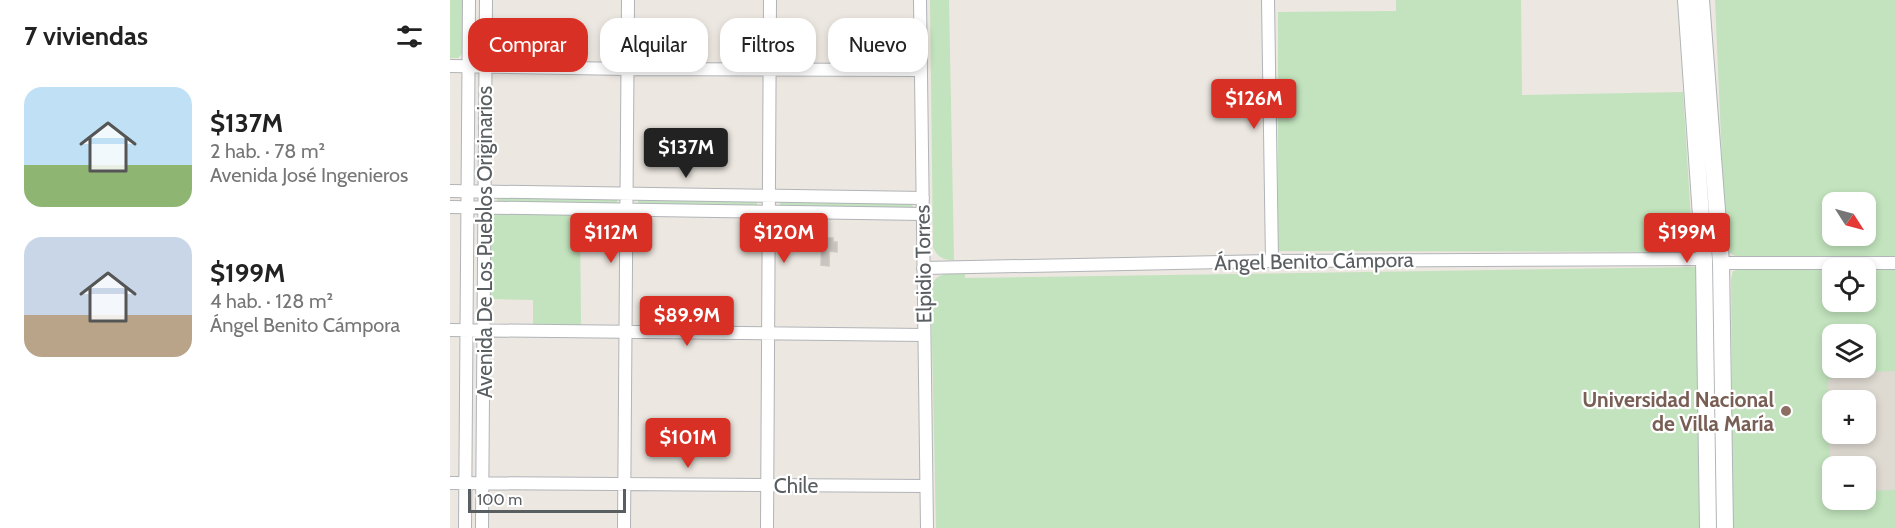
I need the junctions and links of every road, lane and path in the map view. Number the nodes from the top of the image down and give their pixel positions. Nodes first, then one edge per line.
1 (469, 0) edge
2 (486, 0) edge
3 (628, 0) edge
4 (770, 0) edge
5 (920, 0) edge
6 (1268, 0) edge
7 (1686, 0) edge
8 (1701, 0) edge
9 (469, 18) edge
10 (486, 18) edge
11 (628, 18) edge
12 (770, 18) edge
13 (920, 18) edge
14 (450, 66) edge
15 (468, 66) joint
16 (486, 72) edge
17 (628, 72) edge
18 (770, 72) edge
19 (921, 72) edge
20 (450, 191) edge
21 (467, 192) junction
22 (485, 192) junction
23 (627, 194) junction
24 (769, 196) junction
25 (922, 198) junction
26 (450, 207) edge
27 (467, 208) junction
28 (484, 208) junction
29 (627, 210) junction
30 (769, 212) junction
31 (923, 214) junction
32 (1272, 261) junction
33 (1710, 262) junction
34 (1895, 263) edge
35 (923, 268) junction
36 (450, 330) edge
37 (466, 330) junction
38 (484, 330) junction
39 (626, 332) junction
40 (768, 333) junction
41 (924, 335) junction
42 (450, 483) edge
43 (466, 483) junction
44 (483, 483) junction
45 (624, 484) junction
46 (767, 485) junction
47 (926, 486) junction
48 (465, 528) edge
49 (482, 528) edge
50 (624, 528) edge
51 (767, 528) edge
52 (927, 528) edge
53 (1708, 528) edge
54 (1725, 528) edge

1 - 9 street, Avenida De Los Pueblos Originarios
2 - 10 street, Avenida De Los Pueblos Originarios
3 - 11 street
4 - 12 street
5 - 13 street, Elpidio Torres
6 - 32 street
7 - 33 main road
8 - 33 main road
14 - 15 street
15 - 21 street, Avenida De Los Pueblos Originarios
16 - 22 street, Avenida De Los Pueblos Originarios
17 - 23 street
18 - 24 street
19 - 25 street, Elpidio Torres
20 - 21 street
21 - 22 street
21 - 27 street, Avenida De Los Pueblos Originarios
22 - 23 street
22 - 28 street, Avenida De Los Pueblos Originarios
23 - 24 street
23 - 29 street
24 - 25 street
24 - 30 street
25 - 31 street, Elpidio Torres
26 - 27 street
27 - 28 street
27 - 37 street, Avenida De Los Pueblos Originarios
28 - 29 street
28 - 38 street, Avenida De Los Pueblos Originarios
29 - 30 street
29 - 39 street
30 - 31 street
30 - 40 street
31 - 35 street, Elpidio Torres
32 - 33 street, Ángel Benito Cámpora
32 - 35 street, Ángel Benito Cámpora
33 - 34 street, Ángel Benito Cámpora
33 - 53 main road
33 - 54 main road
35 - 41 street, Elpidio Torres
36 - 37 street
37 - 38 street
37 - 43 street, Avenida De Los Pueblos Originarios
38 - 39 street
38 - 44 street, Avenida De Los Pueblos Originarios
39 - 40 street
39 - 45 street
40 - 41 street
40 - 46 street
41 - 47 street, Elpidio Torres
42 - 43 street, Chile
43 - 44 street, Chile
43 - 48 street, Avenida De Los Pueblos Originarios
44 - 45 street, Chile
44 - 49 street, Avenida De Los Pueblos Originarios
45 - 46 street, Chile
45 - 50 street
46 - 47 street, Chile
46 - 51 street
47 - 52 street, Elpidio Torres

